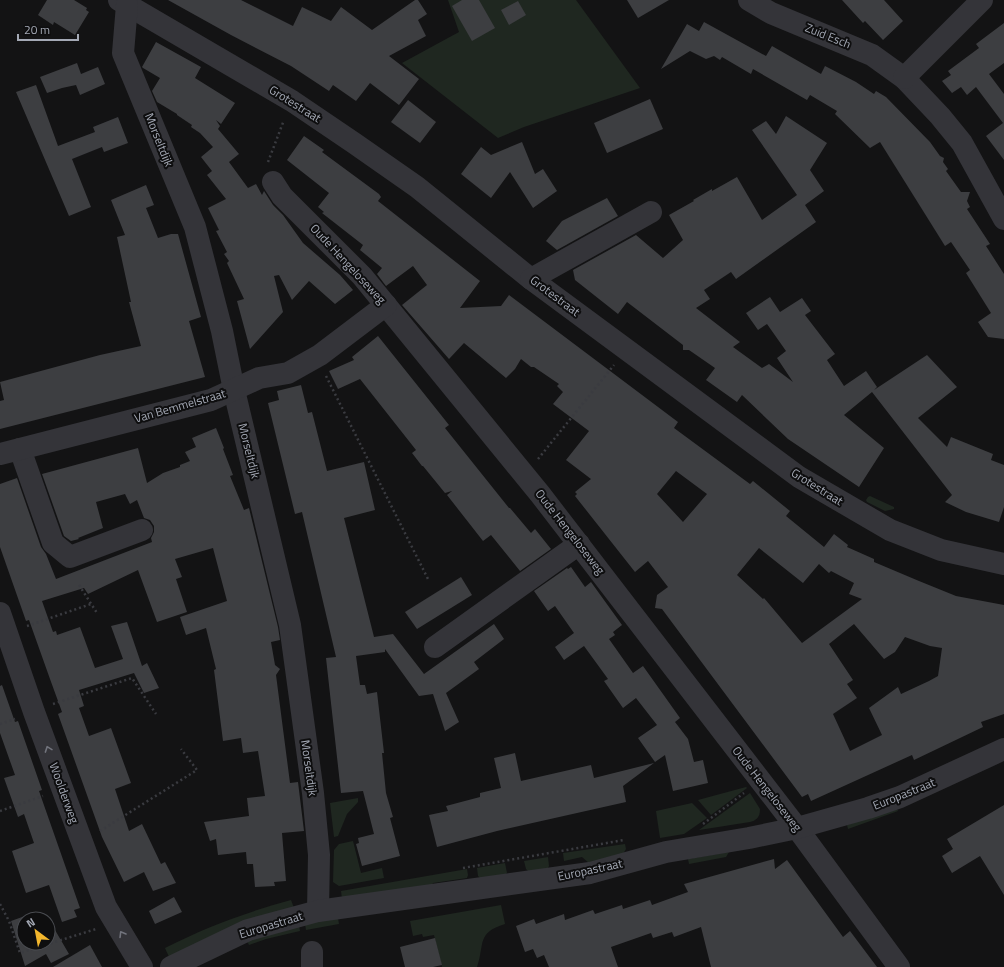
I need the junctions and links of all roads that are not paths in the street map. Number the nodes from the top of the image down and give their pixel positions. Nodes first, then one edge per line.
1 (749, 0) edge
2 (982, 0) edge
3 (123, 2) edge
4 (904, 78) junction
5 (273, 182) road end
6 (651, 212) dead end
7 (1004, 219) edge
8 (531, 279) junction
9 (386, 304) junction
10 (234, 390) junction
11 (10, 451) edge
12 (142, 530) dead end
13 (579, 544) junction
14 (1004, 564) edge
15 (0, 613) edge
16 (435, 647) dead end
17 (1003, 751) edge
18 (797, 828) junction
19 (318, 910) junction
20 (142, 967) edge
21 (170, 967) edge
22 (899, 967) edge

1 - 4 street, Zuid Esch
2 - 4 street
3 - 8 street, Grotestraat
3 - 10 street, Morseltdijk
4 - 7 street, Zuid Esch
5 - 9 street, Oude Hengeloseweg
6 - 8 street
8 - 14 street, Grotestraat
9 - 10 street, Van Bemmelstraat
9 - 13 street, Oude Hengeloseweg
10 - 11 street, Van Bemmelstraat
10 - 19 street, Morseltdijk
11 - 12 street
13 - 16 street
13 - 18 street, Oude Hengeloseweg
20 -> 15 street, Woolderweg
17 - 18 street, Europastraat
18 - 19 street, Europastraat
18 - 22 street, Oude Hengeloseweg
19 - 21 street, Europastraat

